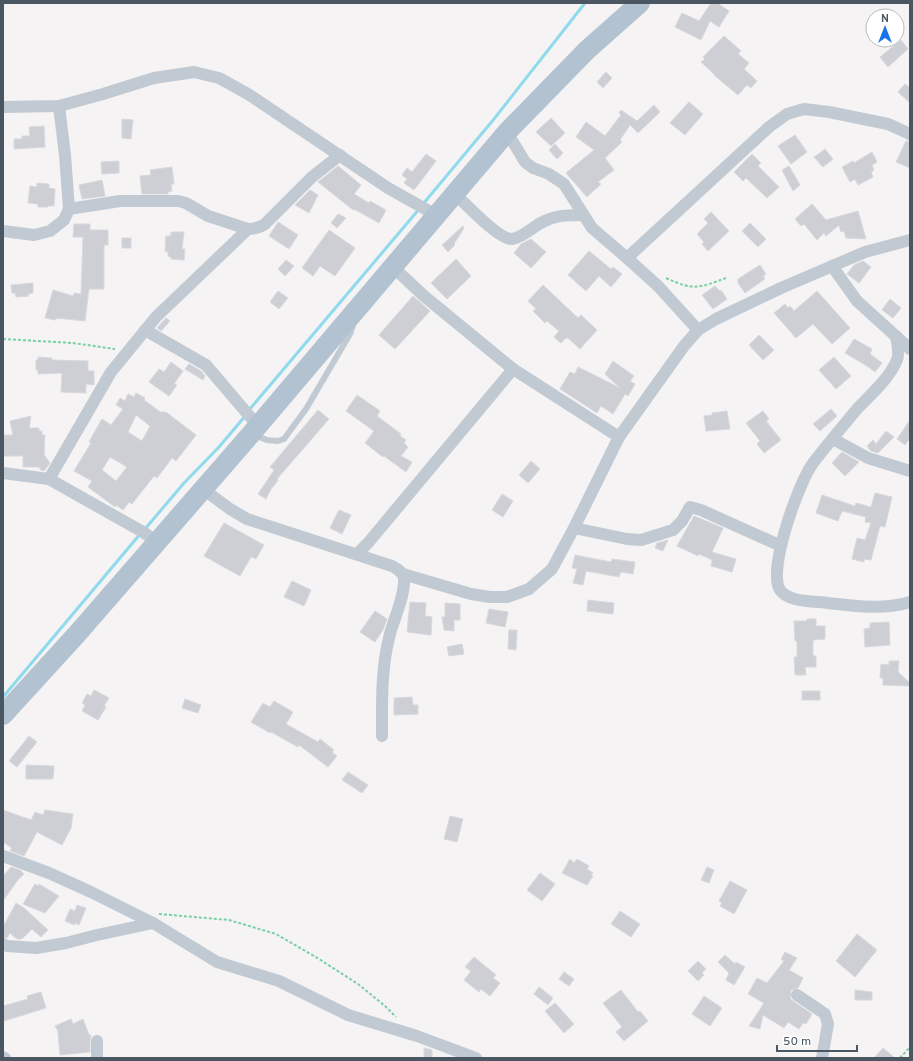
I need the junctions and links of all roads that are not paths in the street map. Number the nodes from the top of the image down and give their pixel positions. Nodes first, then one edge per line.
1 (640, 3) edge
2 (59, 106) junction
3 (3, 107) edge
4 (507, 132) junction
5 (910, 134) edge
6 (340, 155) junction
7 (455, 194) junction
8 (69, 209) junction
9 (436, 215) junction
10 (583, 215) junction
11 (248, 229) junction
12 (3, 231) edge
13 (910, 240) edge
14 (627, 258) junction
15 (832, 266) junction
16 (393, 267) junction
17 (357, 308) junction
18 (145, 330) junction
19 (698, 330) junction
20 (896, 336) junction
21 (910, 349) edge
22 (513, 369) junction
23 (255, 430) junction
24 (619, 437) junction
25 (833, 439) junction
26 (910, 472) edge
27 (3, 473) edge
28 (49, 479) junction
29 (203, 489) junction
30 (574, 528) junction
31 (157, 542) junction
32 (368, 542) junction
33 (781, 546) junction
34 (357, 554) junction
35 (371, 559) junction
36 (403, 574) junction
37 (910, 602) edge
38 (3, 714) edge
39 (382, 736) dead end
40 (3, 856) edge
41 (152, 918) junction
42 (3, 944) edge
43 (797, 995) dead end
44 (98, 1041) dead end
45 (97, 1058) edge
46 (476, 1058) edge
47 (822, 1058) edge

1 - 4 main road
2 - 3 street
2 - 6 street
2 - 8 street
4 - 7 main road
4 - 10 street
5 - 14 street
6 - 9 street
6 - 11 street
7 - 9 main road
7 - 10 street
8 - 11 street
8 - 12 street
9 - 16 main road
10 - 14 street
11 - 18 street
13 - 15 street
14 - 19 street
15 - 19 street
15 - 20 street
16 - 17 main road
16 - 22 street
17 - 23 main road
17 - 23 lane
18 - 23 street
18 - 28 street
19 - 24 street
20 - 21 street
20 - 25 street
22 - 24 street
22 - 32 street
23 - 29 main road
24 - 30 street
25 - 26 street
25 - 33 street
27 - 28 street
28 - 31 street
29 - 31 main road
29 - 34 street
30 - 33 street
30 - 36 street
31 - 38 main road
32 - 34 street
32 - 35 street
33 - 37 street
34 - 35 street
35 - 36 street
36 - 39 street
40 - 41 street
41 - 42 street
41 - 46 street
43 - 47 street
44 - 45 street

